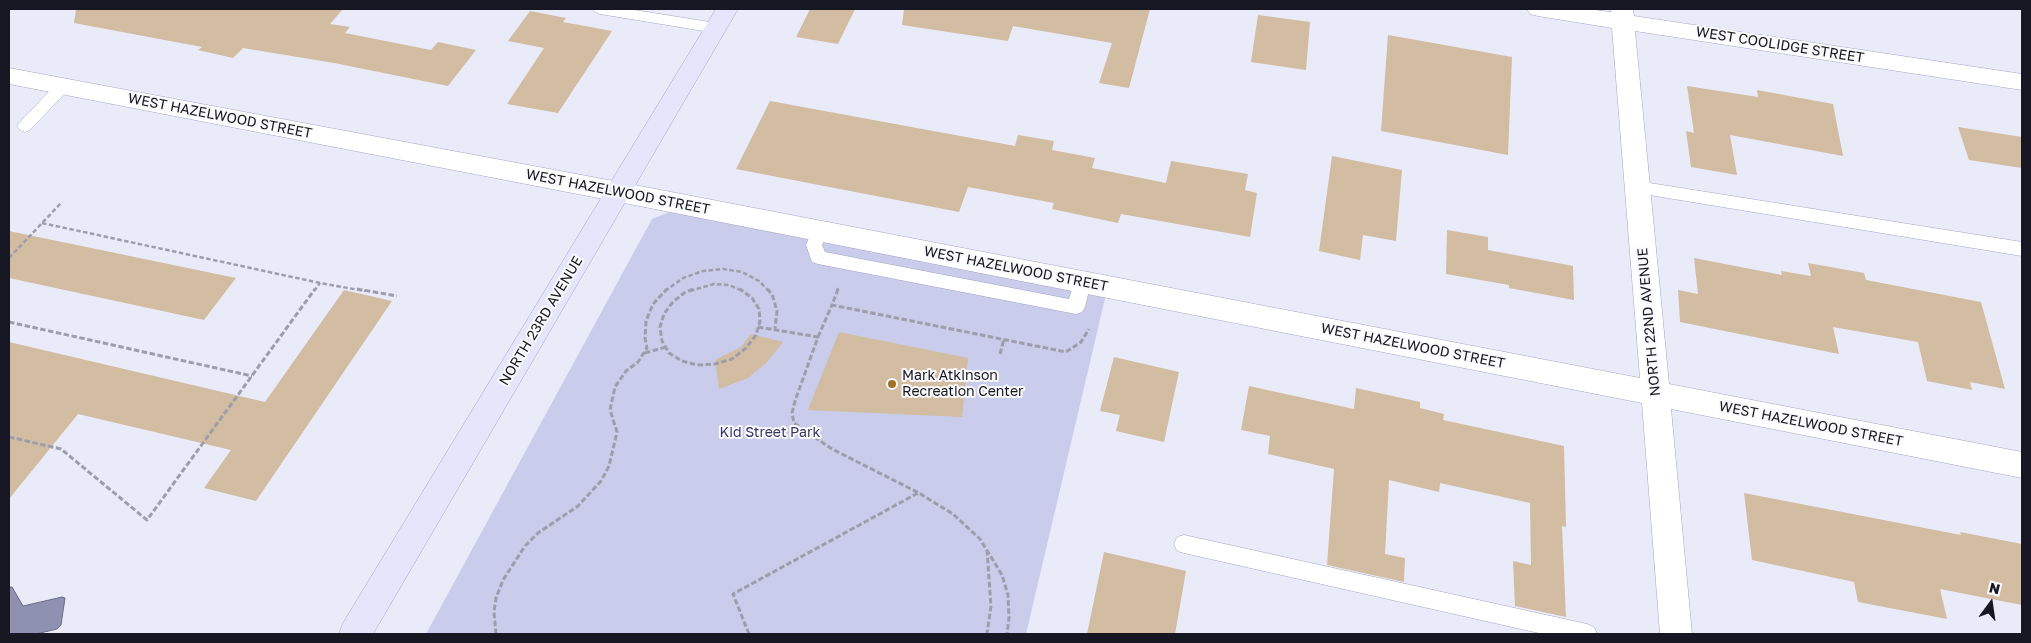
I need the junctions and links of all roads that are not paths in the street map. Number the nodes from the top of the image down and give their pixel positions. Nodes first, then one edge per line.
1 (600, 9) edge
2 (1538, 9) edge
3 (1622, 15) edge
4 (722, 18) edge
5 (10, 77) edge
6 (2022, 82) edge
7 (63, 86) junction
8 (25, 126) dead end
9 (1637, 187) junction
10 (618, 192) junction
11 (820, 231) junction
12 (2022, 249) edge
13 (1079, 295) junction
14 (1655, 393) junction
15 (2022, 465) edge
16 (1184, 544) dead end
17 (355, 634) edge
18 (1586, 634) edge
19 (1676, 634) edge

1 - 4 lane
2 - 3 street, WEST COOLIDGE STREET
3 - 6 street, WEST COOLIDGE STREET
3 - 9 street, NORTH 22ND AVENUE
4 - 10 street, NORTH 23RD AVENUE
5 - 7 street, WEST HAZELWOOD STREET
7 - 8 lane
7 - 10 street, WEST HAZELWOOD STREET
9 - 12 lane
9 - 14 street, NORTH 22ND AVENUE
10 - 11 street, WEST HAZELWOOD STREET
10 - 17 street, NORTH 23RD AVENUE
11 - 13 street, WEST HAZELWOOD STREET
11 - 13 lane
13 - 14 street, WEST HAZELWOOD STREET
14 - 15 street, WEST HAZELWOOD STREET
14 - 19 street, NORTH 22ND AVENUE
16 - 18 lane

